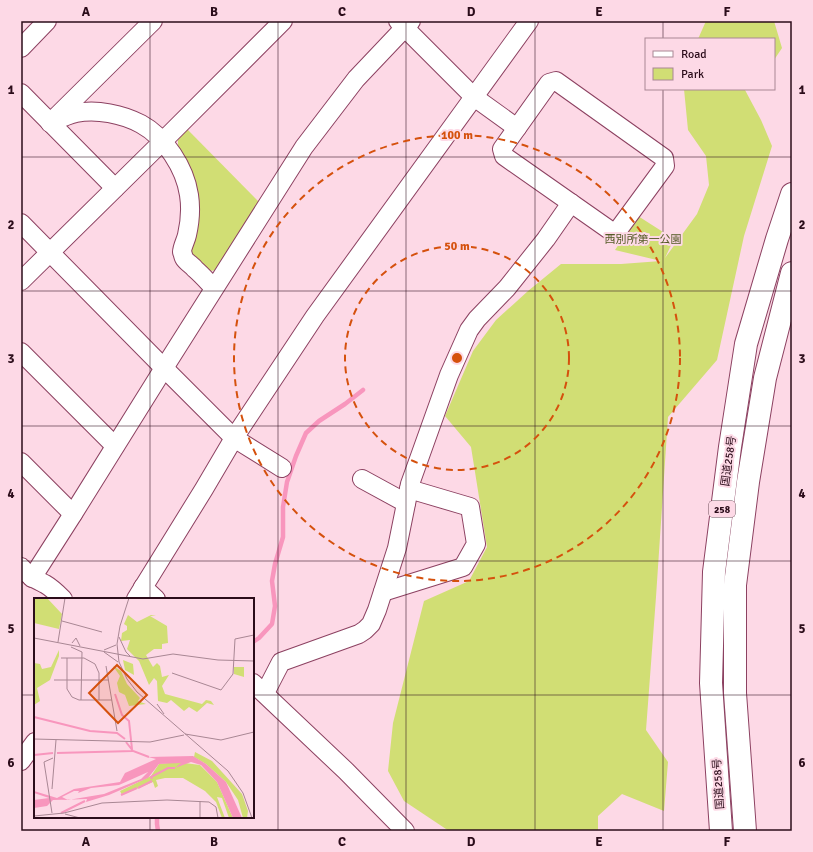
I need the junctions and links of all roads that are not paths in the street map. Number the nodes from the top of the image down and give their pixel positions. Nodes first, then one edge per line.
1 (48, 21) edge
2 (154, 21) edge
3 (529, 21) edge
4 (281, 22) edge
5 (405, 23) edge
6 (21, 48) edge
7 (21, 94) edge
8 (474, 97) junction
9 (50, 123) junction
10 (517, 128) junction
11 (162, 142) junction
12 (115, 188) junction
13 (792, 194) edge
14 (571, 203) junction
15 (21, 223) edge
16 (50, 252) junction
17 (792, 273) edge
18 (21, 281) edge
19 (214, 288) junction
20 (21, 352) edge
21 (164, 368) junction
22 (234, 438) junction
23 (115, 446) junction
24 (21, 462) edge
25 (282, 468) dead end
26 (362, 479) dead end
27 (407, 496) junction
28 (73, 514) junction
29 (27, 572) edge
30 (383, 592) junction
31 (139, 593) edge
32 (62, 598) edge
33 (153, 598) edge
34 (259, 688) edge
35 (34, 743) edge
36 (21, 761) edge
37 (406, 831) edge
38 (721, 831) edge
39 (745, 831) edge

1 - 6 street
2 - 9 street
3 - 8 street
4 - 11 street
5 - 8 street
5 - 19 street
7 - 9 street
8 - 10 street
8 - 22 street
9 - 11 street
9 - 12 street
10 - 14 street
10 - 14 street
11 - 12 street
11 - 19 street
12 - 16 street
13 - 38 highway, 国道258号 / 258
14 - 27 street
15 - 16 street
16 - 18 street
16 - 21 street
17 - 39 highway, 国道258号 / 258
19 - 21 street
20 - 23 street
21 - 22 street
21 - 23 street
22 - 25 street
22 - 31 street
23 - 28 street
24 - 28 street
26 - 27 street
27 - 30 street
27 - 30 street
28 - 29 street
29 - 32 street
30 - 34 street
31 - 33 street
34 - 37 street
35 - 36 street

